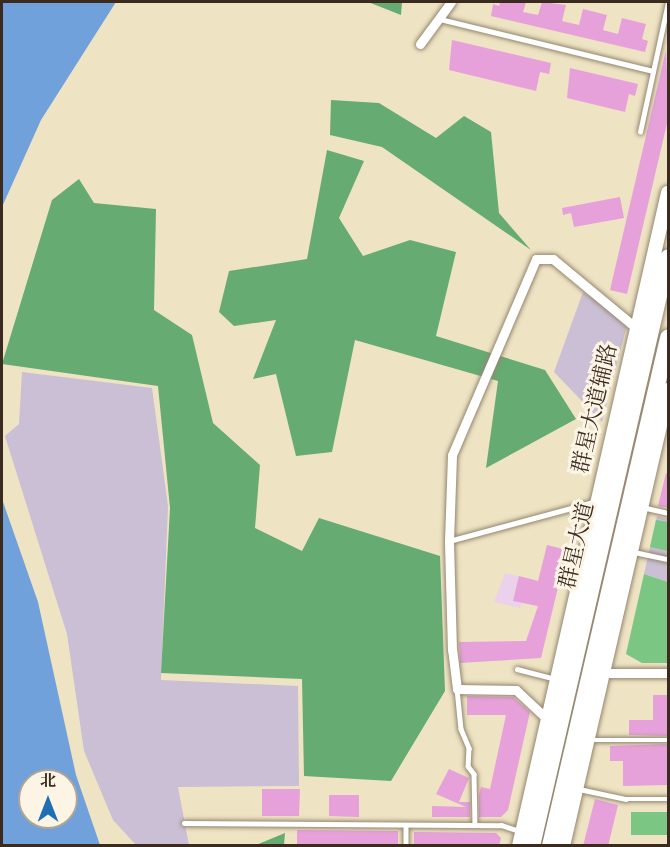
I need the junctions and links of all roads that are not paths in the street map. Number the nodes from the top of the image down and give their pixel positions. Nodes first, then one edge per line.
1 (451, 2) edge
2 (668, 2) edge
3 (438, 19) junction
4 (662, 32) junction
5 (669, 33) edge
6 (420, 44) dead end
7 (653, 71) junction
8 (640, 132) dead end
9 (669, 193) edge
10 (669, 257) edge
11 (643, 334) junction
12 (669, 338) edge
13 (669, 390) edge
14 (604, 503) junction
15 (636, 506) junction
16 (669, 513) edge
17 (449, 541) junction
18 (626, 550) junction
19 (669, 559) edge
20 (587, 578) junction
21 (517, 669) dead end
22 (597, 673) junction
23 (669, 673) edge
24 (556, 679) junction
25 (457, 689) junction
26 (554, 721) junction
27 (582, 739) junction
28 (669, 740) edge
29 (548, 781) junction
30 (570, 787) junction
31 (669, 799) edge
32 (184, 823) dead end
33 (406, 825) junction
34 (475, 825) junction
35 (529, 837) edge
36 (406, 846) edge
37 (519, 846) edge
38 (550, 846) edge
39 (563, 846) edge

1 - 3 street
2 - 4 lane
3 - 6 street
3 - 7 lane
4 - 5 lane
4 - 7 lane
7 - 8 lane
9 - 11 street, 群星大道辅路
10 - 11 highway, 群星大道
11 - 14 highway, 群星大道
11 - 17 street
12 - 15 highway, 群星大道
13 - 15 street
14 - 17 lane
14 - 20 highway, 群星大道
15 - 16 lane
15 - 18 highway, 群星大道
17 - 25 street
18 - 19 lane
18 - 22 highway, 群星大道
20 - 24 street
20 - 26 highway, 群星大道
21 - 24 lane
22 - 23 street
22 - 27 highway, 群星大道
24 - 26 street
25 - 26 street
25 - 34 lane
26 - 29 highway, 群星大道
26 - 35 street
27 - 28 lane
27 - 30 highway, 群星大道
29 - 30 highway
29 - 35 highway, 群星大道
30 - 31 lane
30 - 38 highway, 群星大道
30 - 39 street
32 - 33 lane
33 - 34 lane
33 - 36 lane
34 - 35 lane
35 - 37 street

